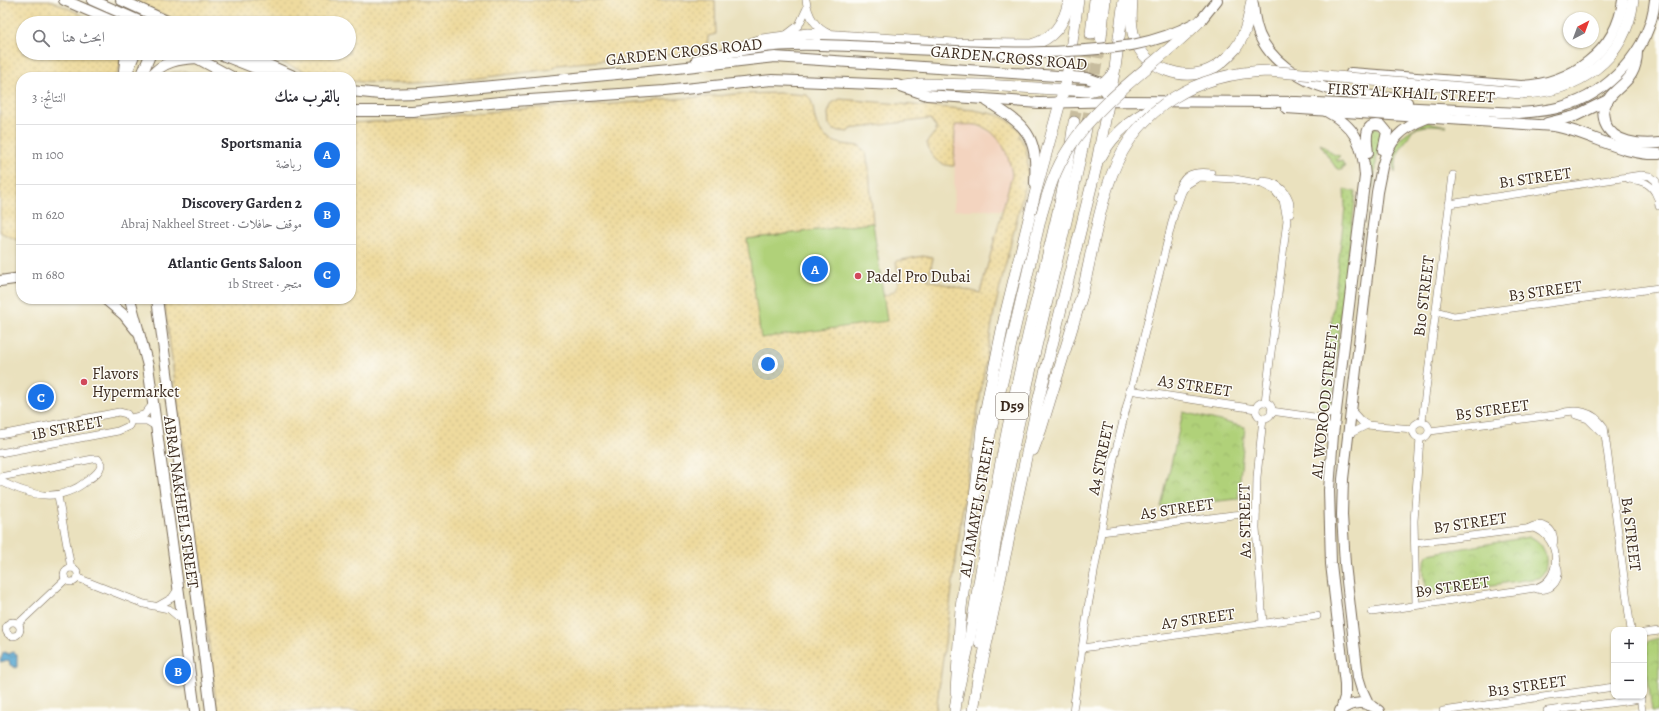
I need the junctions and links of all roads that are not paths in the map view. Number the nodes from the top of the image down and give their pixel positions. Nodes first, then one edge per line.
1 (64, 0) edge
2 (92, 0) edge
3 (121, 0) edge
4 (806, 0) edge
5 (1068, 0) edge
6 (1078, 0) edge
7 (1095, 0) edge
8 (1106, 0) edge
9 (1124, 0) edge
10 (1132, 0) edge
11 (1217, 0) edge
12 (1253, 0) edge
13 (1623, 0) edge
14 (1633, 0) edge
15 (1655, 0) edge
16 (807, 8) junction
17 (96, 14) junction
18 (98, 16) edge
19 (101, 16) edge
20 (128, 16) edge
21 (156, 16) edge
22 (1200, 20) junction
23 (833, 35) junction
24 (783, 36) junction
25 (732, 50) junction
26 (1637, 51) junction
27 (125, 60) edge
28 (132, 60) edge
29 (148, 60) edge
30 (180, 60) edge
31 (202, 60) edge
32 (235, 60) edge
33 (257, 60) edge
34 (1289, 68) junction
35 (669, 69) junction
36 (124, 72) edge
37 (126, 72) edge
38 (143, 72) edge
39 (155, 72) edge
40 (223, 72) edge
41 (265, 72) edge
42 (285, 72) edge
43 (1114, 73) junction
44 (1067, 77) junction
45 (1104, 85) junction
46 (905, 86) junction
47 (1064, 90) junction
48 (356, 92) edge
49 (985, 100) junction
50 (1608, 100) junction
51 (1108, 102) junction
52 (1261, 102) junction
53 (1062, 103) junction
54 (1164, 103) junction
55 (1419, 107) junction
56 (356, 111) edge
57 (1326, 111) junction
58 (1428, 118) junction
59 (1074, 122) tunnel mouth
60 (1087, 122) tunnel mouth
61 (1539, 125) junction
62 (1659, 143) edge
63 (1659, 154) edge
64 (1096, 167) junction
65 (1453, 175) dead end
66 (1365, 176) junction
67 (1378, 183) junction
68 (1035, 194) junction
69 (1659, 203) edge
70 (1449, 204) junction
71 (16, 279) edge
72 (0, 282) edge
73 (1659, 288) edge
74 (111, 304) edge
75 (131, 304) edge
76 (158, 304) edge
77 (1436, 311) junction
78 (139, 335) junction
79 (1129, 390) junction
80 (1265, 402) junction
81 (154, 403) junction
82 (1336, 406) junction
83 (1256, 409) junction
84 (1351, 410) junction
85 (1271, 411) junction
86 (1558, 414) joint
87 (1263, 418) junction
88 (1321, 418) junction
89 (131, 419) junction
90 (1422, 421) junction
91 (1367, 425) junction
92 (157, 427) junction
93 (1413, 428) junction
94 (1430, 431) junction
95 (0, 435) edge
96 (1333, 435) junction
97 (1347, 435) junction
98 (1420, 438) junction
99 (0, 453) edge
100 (1026, 463) junction
101 (0, 477) edge
102 (0, 481) edge
103 (978, 481) junction
104 (58, 496) junction
105 (1256, 513) junction
106 (1101, 532) junction
107 (1415, 543) junction
108 (1555, 562) joint
109 (71, 568) junction
110 (78, 578) junction
111 (66, 579) junction
112 (178, 589) junction
113 (1416, 604) junction
114 (158, 606) junction
115 (1372, 612) dead end
116 (1317, 616) dead end
117 (182, 620) junction
118 (1263, 623) junction
119 (18, 624) junction
120 (3, 627) edge
121 (1631, 627) edge
122 (1659, 631) edge
123 (1647, 633) edge
124 (1082, 648) junction
125 (979, 678) junction
126 (1611, 687) edge
127 (956, 692) junction
128 (1627, 699) edge
129 (1640, 699) edge
130 (1369, 704) junction
131 (1341, 710) edge
132 (195, 711) edge
133 (211, 711) edge
134 (955, 711) edge
135 (973, 711) edge
136 (1073, 711) edge
137 (1379, 711) edge
138 (1443, 711) edge
139 (1547, 711) edge
140 (1642, 711) edge

1 - 17 main road
2 - 20 main road
3 - 21 main road
4 - 16 street
5 - 23 main road
6 - 44 main road
7 - 8 main road
9 - 43 main road
10 - 12 main road
11 - 22 main road
12 - 34 main road
13 - 34 main road
14 - 100 main road, bridge
15 - 26 main road, FIRST AL KHAIL STREET
16 - 23 street
16 - 24 street
17 - 18 main road
17 - 19 main road
22 - 25 main road, bridge
22 - 103 main road, bridge
23 - 24 main road
24 - 25 main road
25 - 35 main road
26 - 50 main road
26 - 55 main road, FIRST AL KHAIL STREET
27 - 36 main road
28 - 37 main road
29 - 38 main road
30 - 39 main road
31 - 40 main road
32 - 41 main road
33 - 42 main road
34 - 55 main road
35 - 44 main road, GARDEN CROSS ROAD
35 - 48 main road, GARDEN CROSS ROAD
43 - 45 main road
43 - 51 main road
44 - 45 main road, GARDEN CROSS ROAD
44 - 47 main road
45 - 47 main road
45 - 51 main road, GARDEN CROSS ROAD
46 - 47 main road
46 - 49 main road
46 - 56 main road
47 - 53 main road
49 - 53 main road
49 - 68 main road
50 - 61 main road
50 - 62 main road
51 - 53 main road
51 - 54 main road, FIRST AL KHAIL STREET
51 - 64 main road
52 - 54 main road, FIRST AL KHAIL STREET
52 - 55 main road, FIRST AL KHAIL STREET
52 - 57 main road
53 - 68 main road
54 - 64 main road
57 - 58 main road
57 - 66 main road, AL WOROOD STREET 1
58 - 61 main road
58 - 67 main road, AL WOROOD STREET 1
59 - 127 main road, AL JAMAYEL STREET / D59
60 - 125 main road, AL JAMAYEL STREET / D59
61 - 63 main road
64 - 100 main road
65 - 70 street, B10 STREET
66 - 67 main road
66 - 82 main road, AL WOROOD STREET 1
67 - 84 main road, AL WOROOD STREET 1
68 - 103 main road
69 - 70 street, B1 STREET
70 - 77 street, B10 STREET
71 - 72 main road
73 - 77 street, B3 STREET
74 - 78 main road
75 - 78 main road, ABRAJ NAKHEEL STREET
76 - 133 main road, ABRAJ NAKHEEL STREET
77 - 90 street, B10 STREET
78 - 81 main road, ABRAJ NAKHEEL STREET
79 - 80 street, A4 STREET
79 - 83 street, A3 STREET
79 - 106 street, A4 STREET
80 - 83 street
80 - 85 street
81 - 89 street, 1B STREET
81 - 92 main road, ABRAJ NAKHEEL STREET
82 - 88 street
82 - 96 main road, AL WOROOD STREET 1
83 - 87 street
84 - 91 street
84 - 97 main road, AL WOROOD STREET 1
85 - 87 street
85 - 88 street
86 - 94 street, B5 STREET
86 - 121 street, B4 STREET
87 - 105 street, A2 STREET
88 - 96 street
89 - 92 street
89 - 95 street, 1B STREET
89 - 99 street, 1B STREET
90 - 93 street
90 - 94 street
91 - 93 street
91 - 97 street
92 - 112 main road, ABRAJ NAKHEEL STREET
93 - 98 street
94 - 98 street
96 - 131 main road, AL WOROOD STREET 1
97 - 130 main road, AL WOROOD STREET 1
98 - 107 street
100 - 125 main road
101 - 104 street
102 - 104 street
103 - 127 main road
104 - 109 street
105 - 106 street, A5 STREET
105 - 118 street, A2 STREET
106 - 124 street, A4 STREET
107 - 108 street, B7 STREET
107 - 113 street
108 - 113 street, B9 STREET
109 - 110 street
109 - 111 street
110 - 111 street
110 - 114 street
111 - 119 street
112 - 114 street
112 - 117 main road, ABRAJ NAKHEEL STREET
113 - 115 street, B9 STREET
114 - 117 street
116 - 118 street, A7 STREET
117 - 132 main road, ABRAJ NAKHEEL STREET
118 - 124 street, A7 STREET
119 - 120 street
119 - 120 street
122 - 123 street
124 - 136 street, A4 STREET
125 - 135 main road, AL JAMAYEL STREET / D59
126 - 138 street, B13 STREET
127 - 134 main road, AL JAMAYEL STREET / D59
128 - 139 street, B13 STREET
129 - 140 street
130 - 131 main road, AL WOROOD STREET 1
130 - 137 main road

